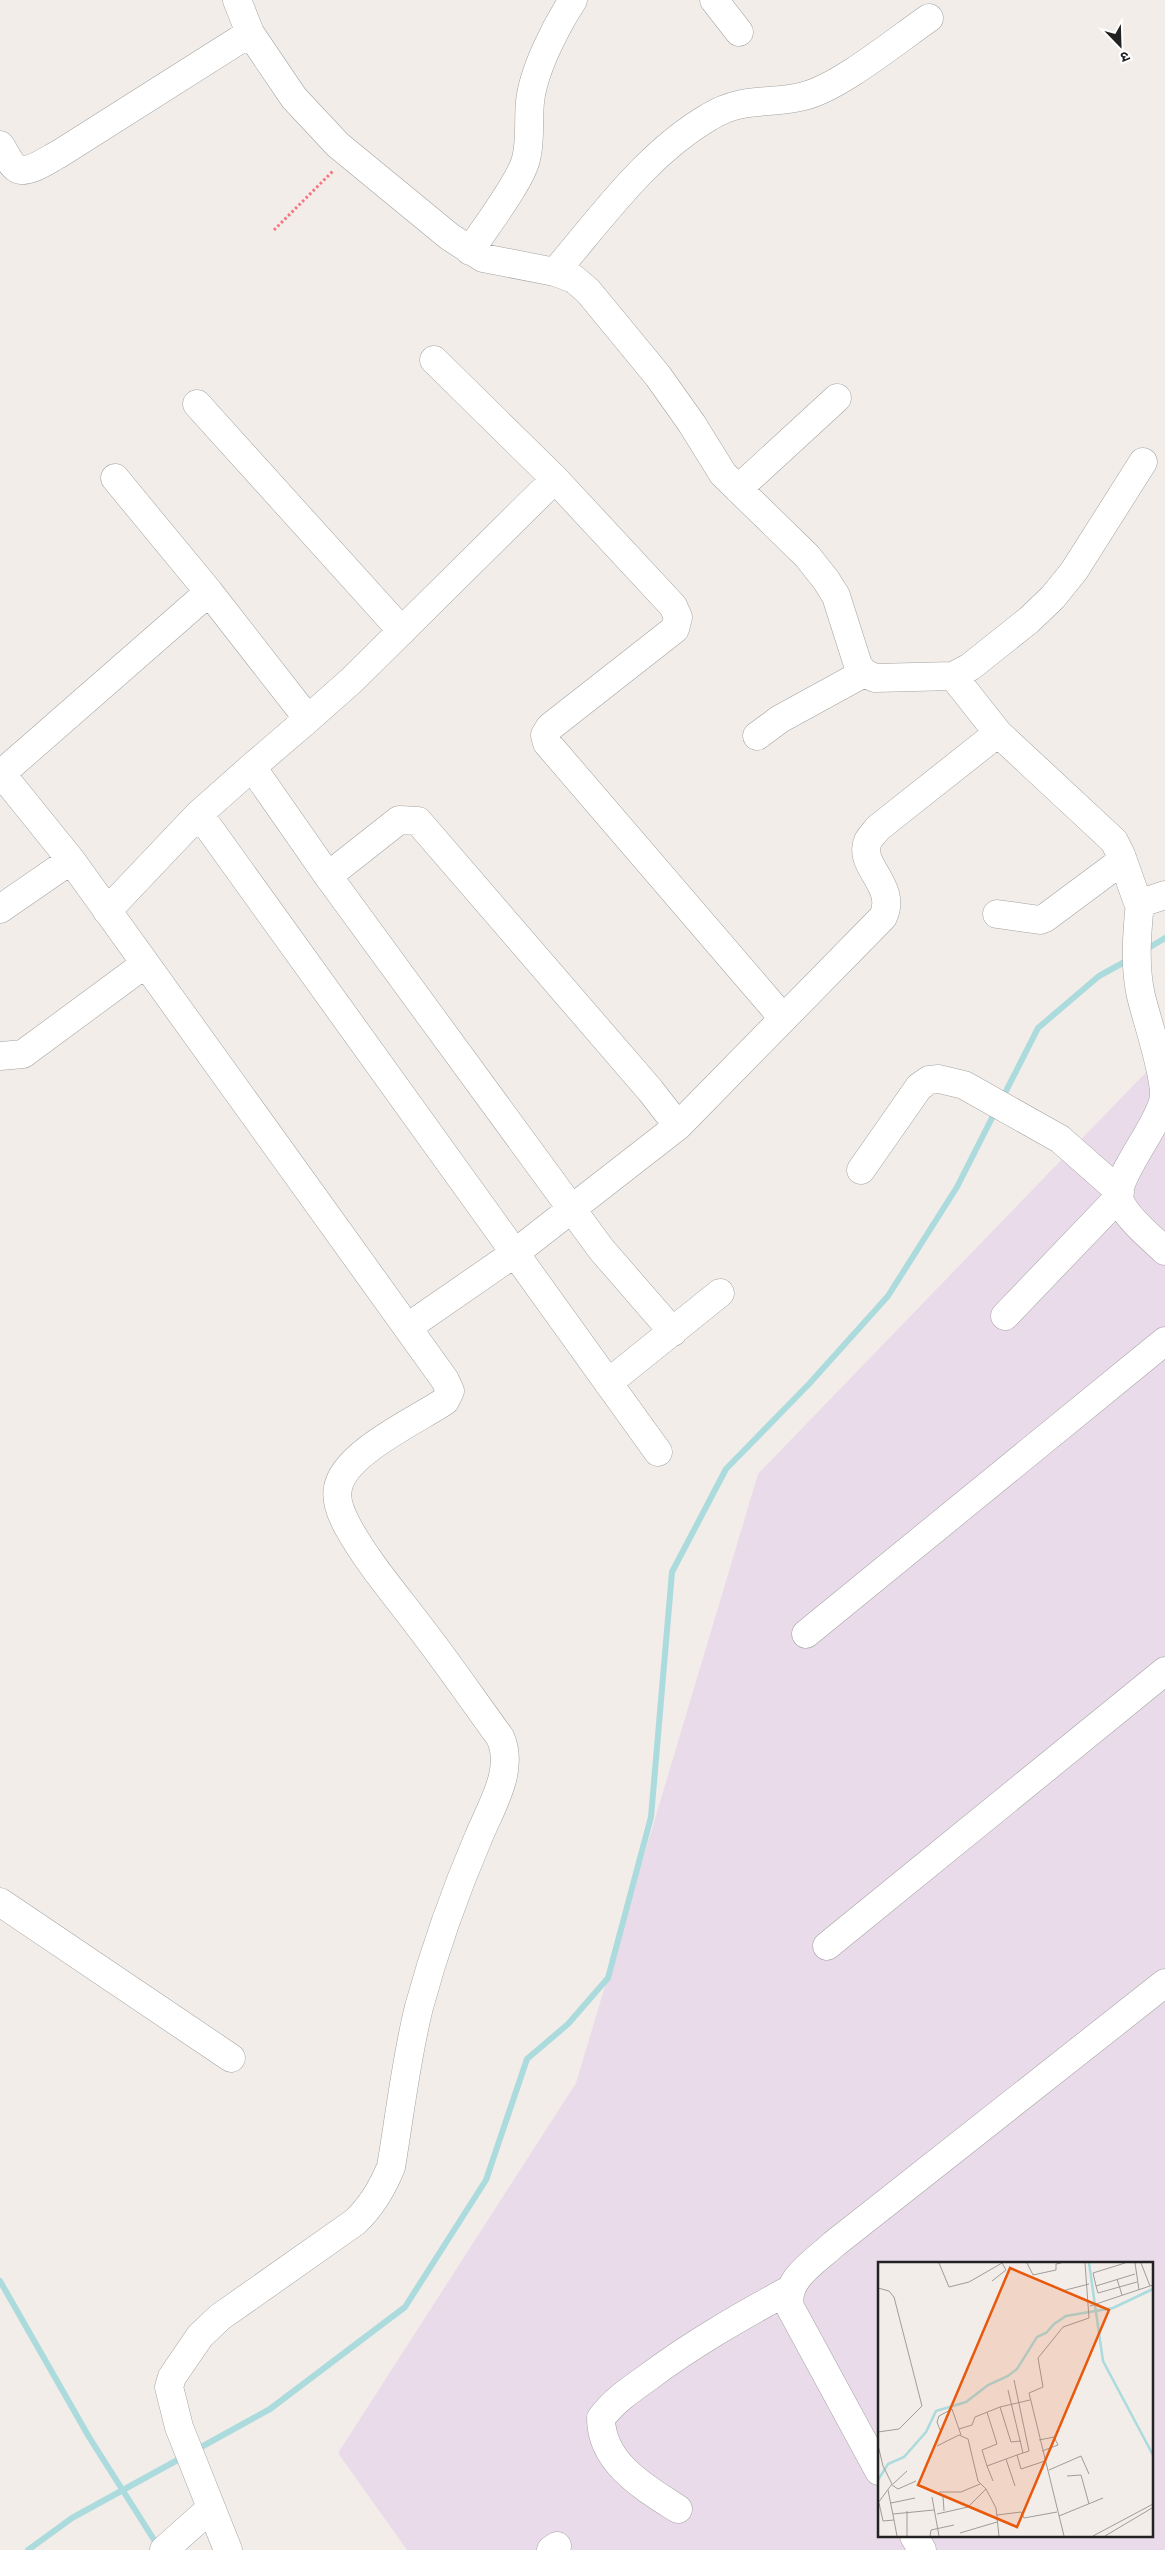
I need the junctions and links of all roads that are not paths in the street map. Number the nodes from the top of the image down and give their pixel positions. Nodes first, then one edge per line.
1 (237, 0) edge
2 (573, 0) edge
3 (714, 0) edge
4 (929, 18) dead end
5 (739, 32) dead end
6 (250, 33) junction
7 (0, 145) edge
8 (470, 250) junction
9 (555, 272) junction
10 (434, 360) dead end
11 (837, 398) dead end
12 (197, 404) dead end
13 (1143, 462) dead end
14 (115, 478) dead end
15 (555, 479) junction
16 (738, 489) junction
17 (209, 592) junction
18 (402, 631) junction
19 (864, 673) junction
20 (953, 676) junction
21 (308, 719) junction
22 (998, 733) junction
23 (757, 736) dead end
24 (252, 767) junction
25 (1, 773) edge
26 (199, 814) junction
27 (71, 860) junction
28 (1123, 860) junction
29 (328, 876) junction
30 (1152, 899) edge
31 (0, 909) edge
32 (107, 911) junction
33 (997, 914) dead end
34 (145, 964) junction
35 (783, 1018) junction
36 (0, 1056) edge
37 (678, 1126) junction
38 (861, 1170) dead end
39 (1119, 1194) junction
40 (572, 1209) junction
41 (1165, 1251) edge
42 (515, 1253) junction
43 (720, 1293) dead end
44 (1005, 1316) dead end
45 (408, 1327) junction
46 (674, 1332) junction
47 (1165, 1341) edge
48 (608, 1383) junction
49 (658, 1452) dead end
50 (806, 1634) dead end
51 (1165, 1670) edge
52 (0, 1902) edge
53 (827, 1946) dead end
54 (1165, 1983) edge
55 (231, 2058) dead end
56 (789, 2290) junction
57 (878, 2469) edge
58 (206, 2497) junction
59 (678, 2509) dead end
60 (915, 2538) edge
61 (164, 2550) edge
62 (228, 2550) edge
63 (922, 2550) edge

1 - 6 street
2 - 8 street
3 - 5 street
4 - 9 street
6 - 7 street
6 - 8 street
8 - 9 street
9 - 16 street
10 - 15 street
11 - 16 street
12 - 18 street
13 - 20 street
14 - 17 street
15 - 18 street
15 - 35 street
16 - 19 street
17 - 21 street
17 - 25 street
18 - 21 street
19 - 20 street
19 - 23 street
20 - 22 street
21 - 24 street
22 - 28 street
22 - 35 street
24 - 26 street
24 - 29 street
25 - 27 street
26 - 32 street
26 - 42 street
27 - 31 street
27 - 32 street
28 - 30 street
28 - 33 street
29 - 37 street
29 - 40 street
30 - 39 street
32 - 34 street
34 - 36 street
34 - 45 street
35 - 37 street
37 - 40 street
38 - 39 street
39 - 41 street
39 - 44 street
40 - 42 street
40 - 46 street
42 - 45 street
42 - 48 street
43 - 46 street
45 - 58 street
46 - 48 street
47 - 50 street
48 - 49 street
51 - 53 street
52 - 55 street
54 - 56 street
56 - 57 street
56 - 59 street
58 - 61 street
58 - 62 street
60 - 63 street

